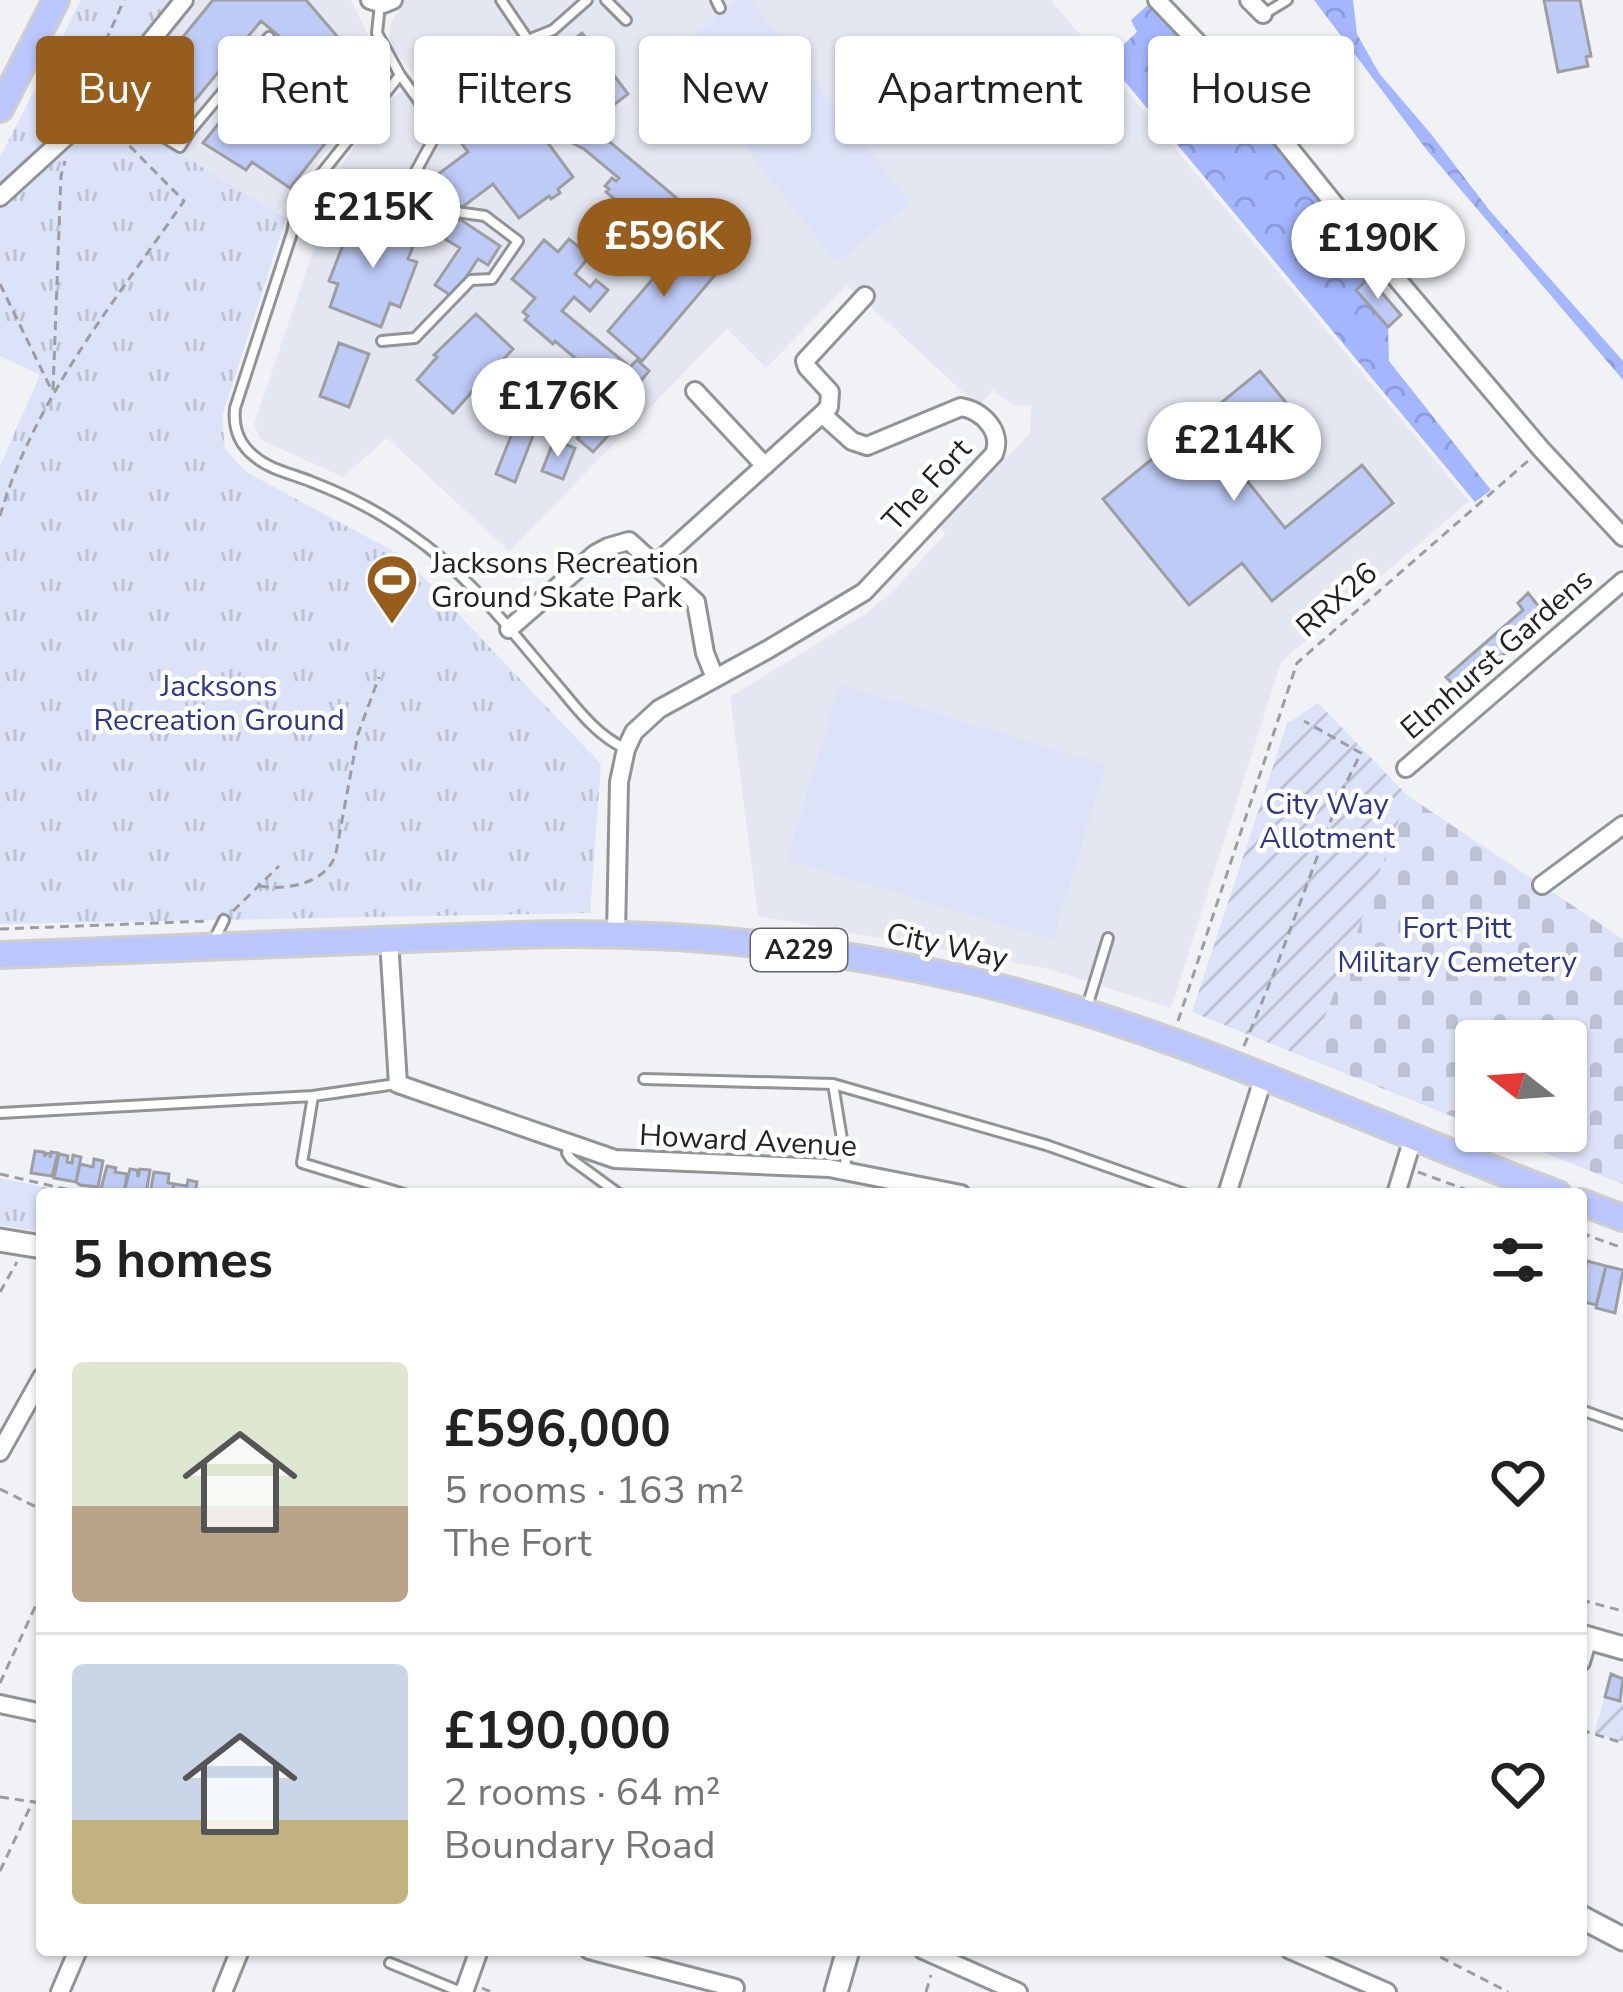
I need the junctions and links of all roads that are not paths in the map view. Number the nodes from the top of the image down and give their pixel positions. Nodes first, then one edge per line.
1 (56, 0) edge
2 (184, 0) edge
3 (501, 0) edge
4 (587, 0) edge
5 (606, 0) edge
6 (1157, 0) edge
7 (1249, 0) edge
8 (1287, 0) edge
9 (381, 1) edge
10 (1263, 14) joint
11 (626, 20) dead end
12 (155, 36) edge
13 (525, 36) edge
14 (538, 36) edge
15 (400, 75) junction
16 (414, 95) edge
17 (218, 98) edge
18 (0, 109) edge
19 (194, 126) edge
20 (56, 144) edge
21 (431, 144) edge
22 (0, 197) edge
23 (866, 296) dead end
24 (382, 341) dead end
25 (694, 391) dead end
26 (822, 414) junction
27 (765, 466) junction
28 (1623, 537) edge
29 (656, 564) junction
30 (1623, 580) edge
31 (509, 629) junction
32 (715, 678) junction
33 (626, 749) junction
34 (1406, 768) dead end
35 (1623, 825) edge
36 (1542, 885) dead end
37 (224, 920) road end
38 (616, 935) junction
39 (1108, 938) dead end
40 (389, 940) junction
41 (212, 947) junction
42 (0, 955) edge
43 (1086, 1011) junction
44 (1264, 1076) junction
45 (644, 1079) dead end
46 (398, 1084) junction
47 (833, 1084) junction
48 (313, 1096) junction
49 (0, 1113) edge
50 (1412, 1138) junction
51 (568, 1145) junction
52 (847, 1170) junction
53 (384, 1188) edge
54 (611, 1188) edge
55 (932, 1188) edge
56 (1168, 1188) edge
57 (1229, 1188) edge
58 (1398, 1188) edge
59 (1542, 1188) edge
60 (1587, 1204) edge
61 (1623, 1218) edge
62 (0, 1240) edge
63 (34, 1245) edge
64 (36, 1388) edge
65 (1587, 1412) edge
66 (1623, 1425) edge
67 (0, 1452) edge
68 (1587, 1638) edge
69 (1623, 1648) edge
70 (0, 1704) edge
71 (36, 1712) edge
72 (1587, 1920) edge
73 (1623, 1939) edge
74 (75, 1956) edge
75 (238, 1956) edge
76 (477, 1956) edge
77 (612, 1956) edge
78 (846, 1956) edge
79 (937, 1956) edge
80 (1304, 1956) edge
81 (389, 1963) dead end
82 (735, 1988) dead end
83 (60, 1992) edge
84 (223, 1992) edge
85 (463, 1992) edge
86 (836, 1992) edge
87 (1018, 1992) edge
88 (1387, 1992) edge

1 - 18 main road
2 - 12 street
3 - 13 lane
4 - 14 lane
5 - 11 lane
6 - 28 street
7 - 10 street
8 - 10 lane
9 - 15 lane
15 - 16 lane
15 - 31 lane
17 - 19 lane
20 - 22 street
21 - 24 lane
23 - 26 street
25 - 27 street
26 - 27 street
26 - 32 street, The Fort
27 - 29 street
29 - 31 street
29 - 32 street
30 - 34 street, Elmhurst Gardens
31 - 33 lane
32 - 33 street, The Fort
33 - 38 street
35 - 36 street
37 - 41 lane
38 - 40 main road, City Way / A229
38 - 43 main road, City Way / A229
39 - 43 lane
40 - 41 main road, City Way / A229
40 - 46 street
41 - 42 main road, City Way / A229
43 - 44 main road, City Way / A229
44 - 50 main road, City Way / A229
44 - 57 street
45 - 47 lane
46 - 48 lane
46 - 51 street, Howard Avenue
47 - 52 lane
47 - 56 lane
48 - 49 lane
48 - 53 lane
50 - 58 street
50 - 59 main road, City Way / A229
51 - 52 street, Howard Avenue
51 - 54 lane
52 - 55 street, Howard Avenue
60 - 61 main road
62 - 63 street
64 - 67 street
65 - 66 lane
68 - 69 street
70 - 71 street
72 - 73 street
74 - 83 street
75 - 84 street
76 - 85 street
77 - 82 street
78 - 86 street
79 - 87 street
80 - 88 street
81 - 85 lane

